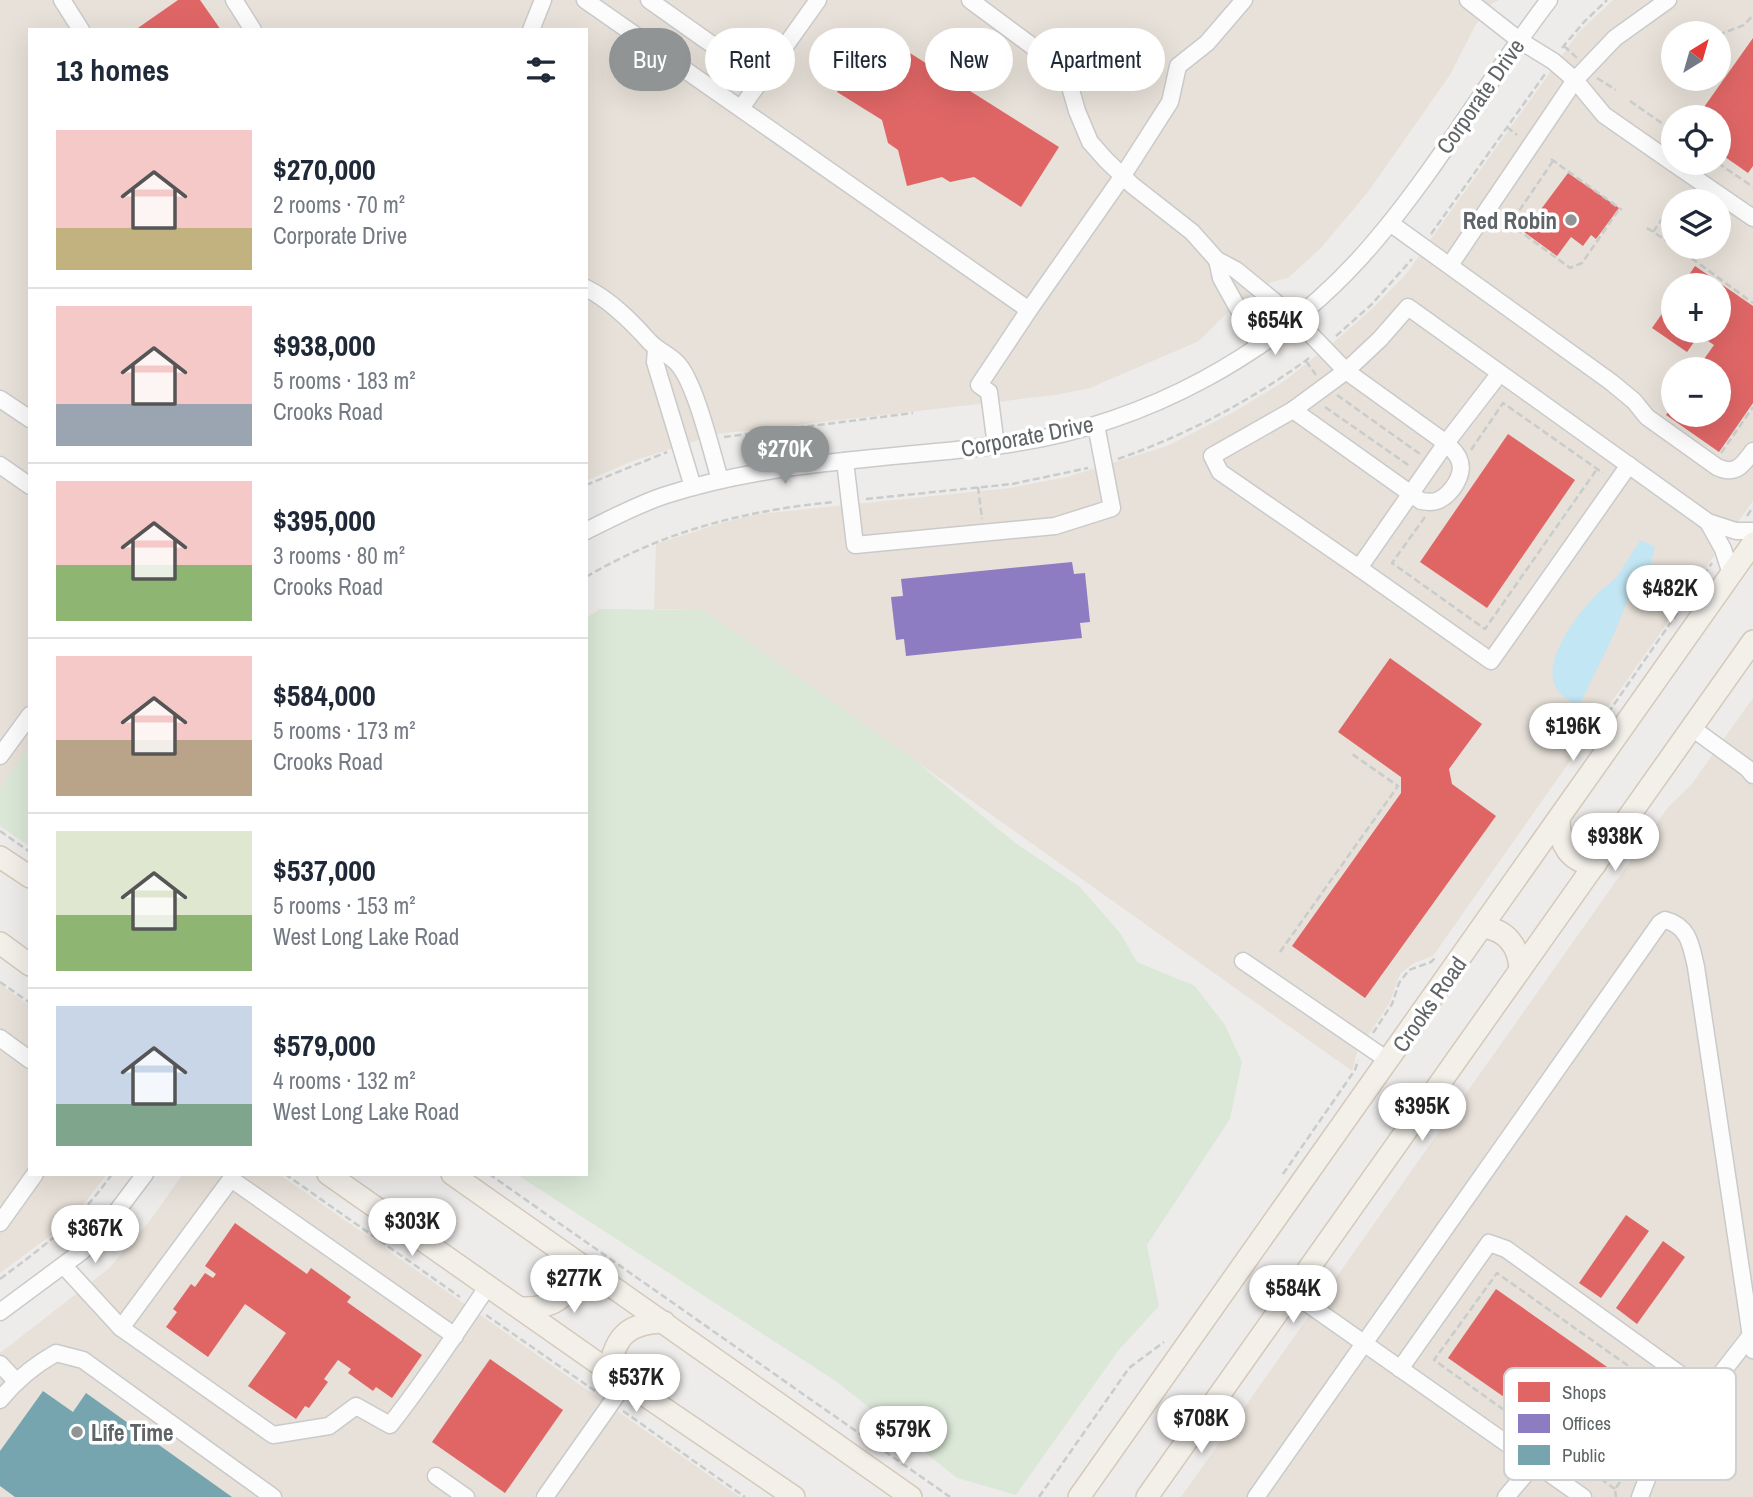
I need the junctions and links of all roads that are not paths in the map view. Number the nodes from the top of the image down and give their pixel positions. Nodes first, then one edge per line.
1 (62, 0) edge
2 (234, 0) edge
3 (543, 0) edge
4 (584, 0) edge
5 (649, 0) edge
6 (818, 0) edge
7 (970, 0) edge
8 (1244, 0) edge
9 (1468, 0) edge
10 (1549, 0) edge
11 (1668, 0) edge
12 (80, 28) edge
13 (252, 28) edge
14 (532, 28) edge
15 (795, 33) edge
16 (705, 40) edge
17 (1519, 40) junction
18 (1575, 80) junction
19 (754, 91) edge
20 (741, 108) junction
21 (1661, 155) edge
22 (1690, 175) edge
23 (1122, 177) junction
24 (1753, 218) edge
25 (1390, 223) junction
26 (1217, 260) junction
27 (1450, 265) junction
28 (588, 289) edge
29 (1029, 310) junction
30 (1296, 319) junction
31 (1259, 346) junction
32 (656, 350) junction
33 (1346, 371) junction
34 (1500, 373) junction
35 (0, 399) edge
36 (1293, 410) junction
37 (28, 418) edge
38 (1096, 425) junction
39 (1446, 443) junction
40 (996, 446) junction
41 (1753, 451) edge
42 (845, 461) junction
43 (1629, 464) junction
44 (0, 465) edge
45 (720, 480) junction
46 (28, 484) edge
47 (693, 487) junction
48 (1411, 494) junction
49 (1708, 522) junction
50 (588, 530) edge
51 (1753, 531) edge
52 (1753, 543) edge
53 (1359, 568) junction
54 (1731, 574) junction
55 (1753, 641) edge
56 (28, 718) edge
57 (1692, 728) junction
58 (0, 756) edge
59 (1751, 768) edge
60 (1559, 820) junction
61 (0, 857) edge
62 (1595, 865) junction
63 (28, 876) edge
64 (1483, 927) junction
65 (0, 943) edge
66 (1243, 961) dead end
67 (28, 964) edge
68 (1520, 970) junction
69 (0, 1038) edge
70 (28, 1059) edge
71 (1389, 1061) junction
72 (34, 1176) edge
73 (143, 1176) edge
74 (331, 1176) edge
75 (455, 1176) edge
76 (0, 1223) edge
77 (575, 1261) junction
78 (64, 1266) junction
79 (488, 1286) junction
80 (1291, 1292) junction
81 (520, 1308) junction
82 (0, 1312) edge
83 (664, 1322) junction
84 (121, 1328) junction
85 (454, 1336) junction
86 (1752, 1343) edge
87 (1364, 1344) junction
88 (0, 1364) edge
89 (1400, 1368) junction
90 (1671, 1368) edge
91 (1729, 1368) edge
92 (617, 1377) junction
93 (16, 1381) junction
94 (0, 1400) edge
95 (1504, 1443) edge
96 (436, 1476) dead end
97 (1520, 1480) edge
98 (1558, 1480) edge
99 (1647, 1480) edge
100 (273, 1497) edge
101 (466, 1497) edge
102 (545, 1497) edge
103 (794, 1497) edge
104 (911, 1497) edge
105 (1079, 1497) edge
106 (1147, 1497) edge
107 (1256, 1497) edge
108 (1506, 1497) edge
109 (1583, 1497) edge
110 (1640, 1497) edge

1 - 12 street
2 - 13 street
3 - 14 street
4 - 20 street
5 - 16 street
6 - 15 street
7 - 23 street
8 - 23 street
9 - 17 street
10 - 17 street, Corporate Drive
11 - 18 street
17 - 18 street
17 - 25 street, Corporate Drive
18 - 21 street
18 - 27 street
19 - 20 street
20 - 29 street
22 - 24 street
23 - 26 street
23 - 29 street
25 - 27 street
25 - 30 street, Corporate Drive
26 - 30 street
26 - 31 street
27 - 41 street
28 - 32 street
29 - 40 street
30 - 31 street, Corporate Drive
30 - 33 street
31 - 38 street, Corporate Drive
32 - 45 street
32 - 47 street
33 - 34 street
33 - 36 street
33 - 39 street
34 - 39 street
34 - 43 street
35 - 37 street
36 - 48 street
36 - 53 street
38 - 40 street, Corporate Drive
38 - 42 street
39 - 48 street
39 - 48 street
40 - 42 street, Corporate Drive
42 - 45 street, Corporate Drive
43 - 49 street
43 - 53 street
44 - 46 street
45 - 47 street, Corporate Drive
47 - 50 street, Corporate Drive
48 - 53 street
49 - 51 street
49 - 54 street
52 - 54 main road, Crooks Road
54 - 60 main road, Crooks Road
55 - 57 main road
56 - 58 street
57 - 59 street
57 - 62 main road
60 - 62 main road
60 - 64 main road, Crooks Road
61 - 63 main road
62 - 68 main road
64 - 68 main road
64 - 71 main road, Crooks Road
65 - 67 main road
66 - 71 street
68 - 80 main road
69 - 70 street
71 - 105 main road, Crooks Road
72 - 76 street
73 - 78 street
74 - 79 main road
75 - 77 main road
77 - 81 main road
77 - 83 main road
78 - 82 street
78 - 84 street
79 - 81 main road
79 - 85 street
80 - 87 street
80 - 106 main road
81 - 92 main road
83 - 92 main road
83 - 104 main road
84 - 85 street
84 - 85 street
86 - 87 street
86 - 91 street
87 - 89 street
87 - 107 street
88 - 93 street
89 - 90 street
89 - 95 street
92 - 102 street
92 - 103 main road
93 - 94 street
93 - 100 street
96 - 101 street
97 - 108 street
98 - 109 street
99 - 110 street

